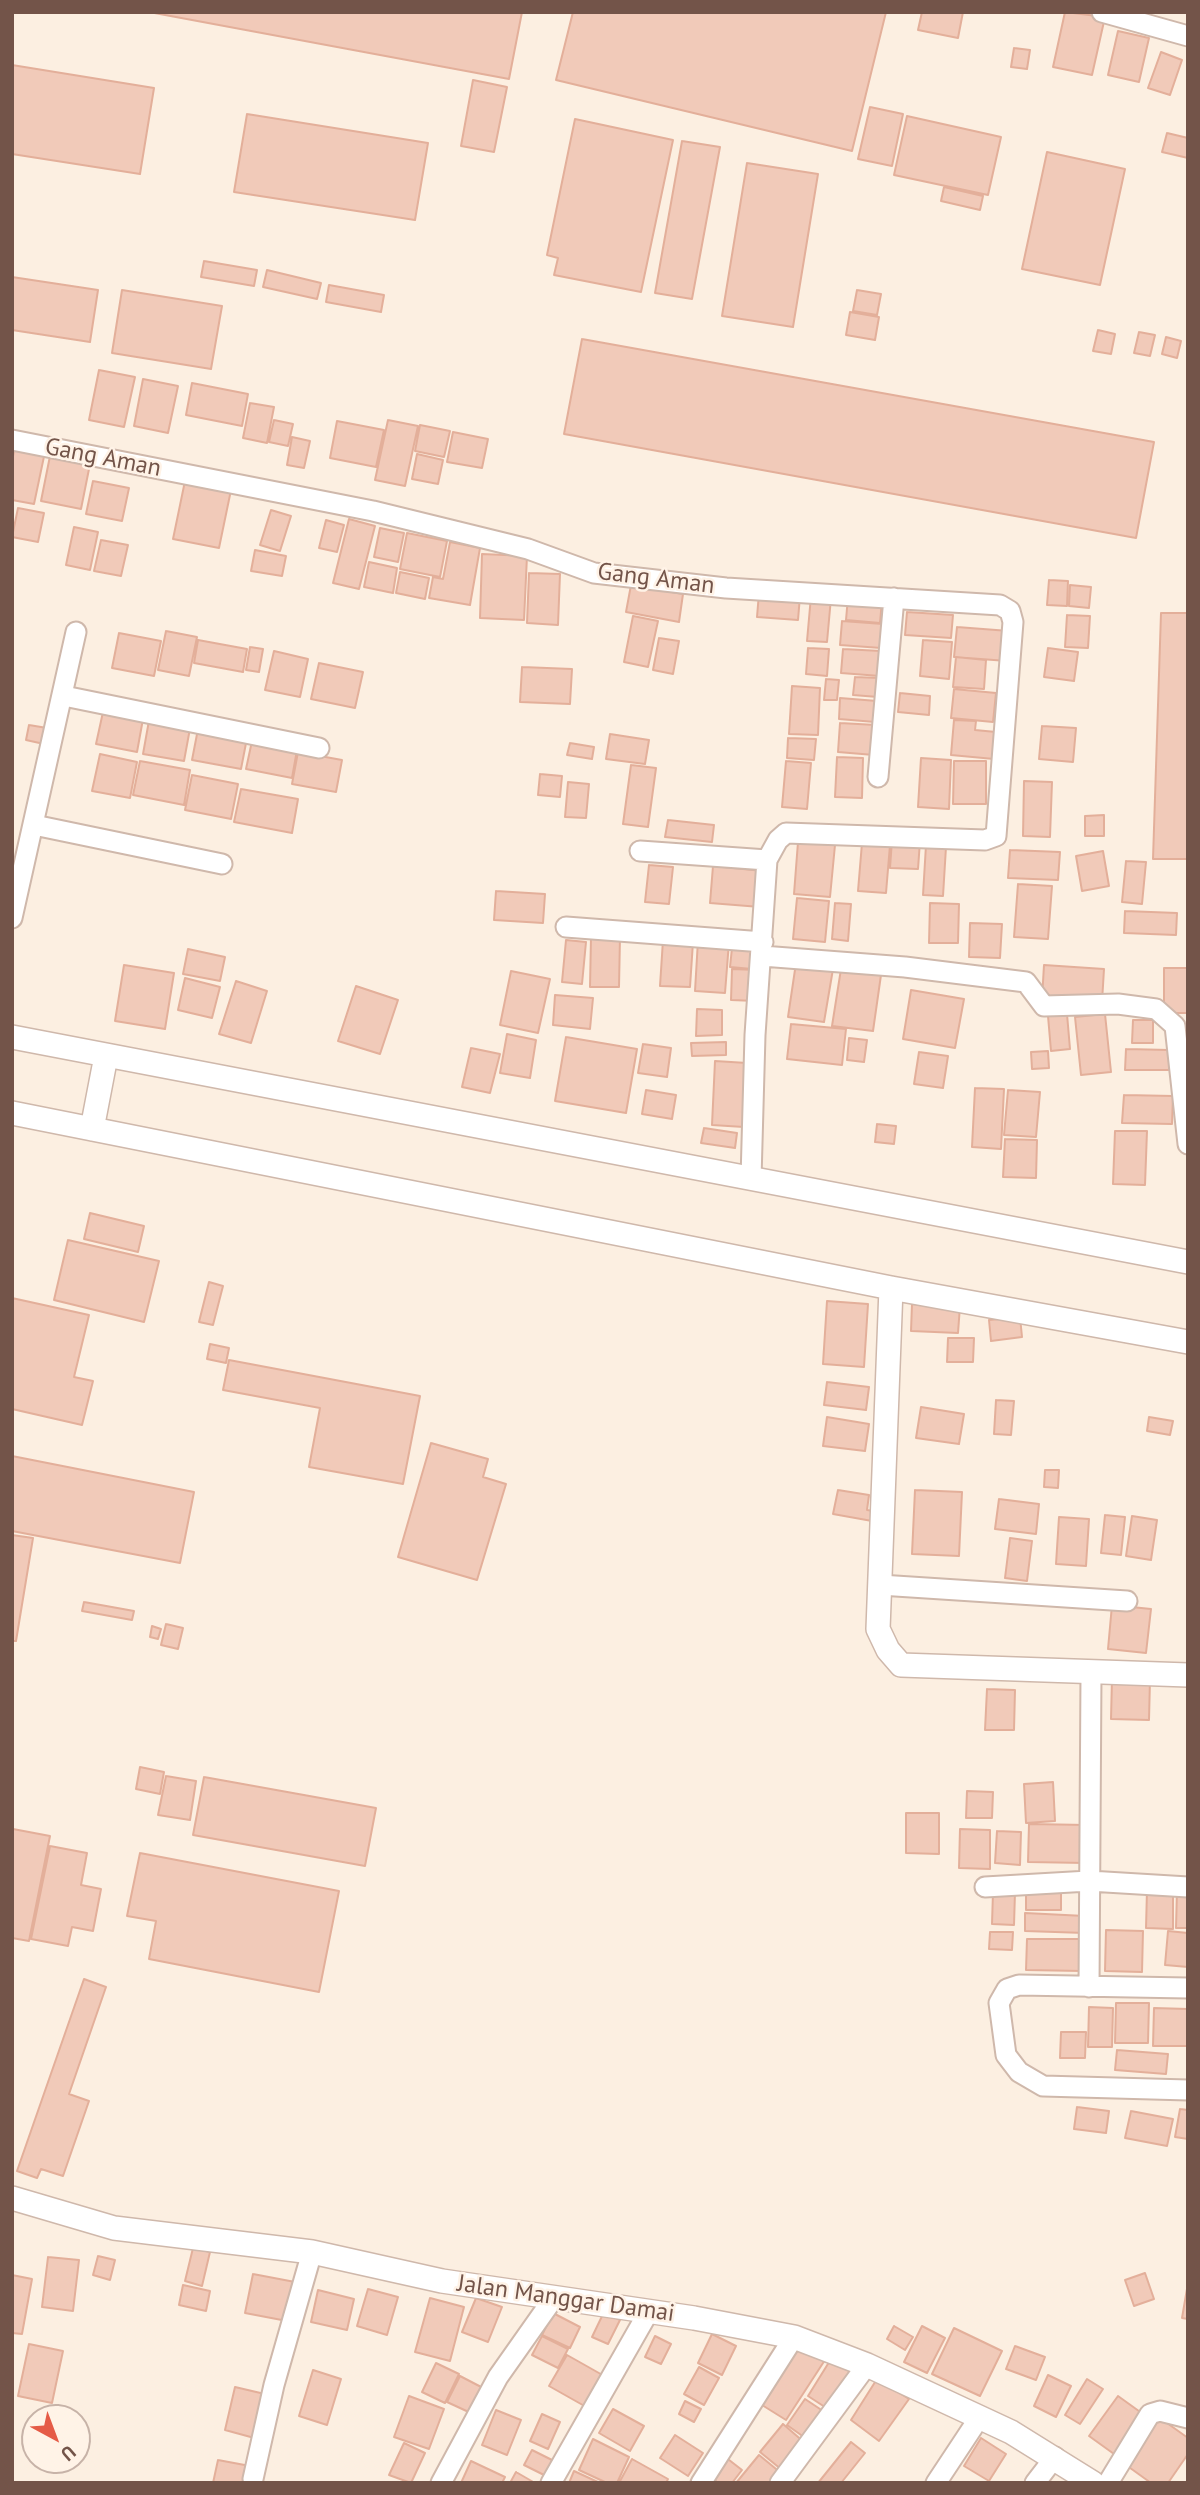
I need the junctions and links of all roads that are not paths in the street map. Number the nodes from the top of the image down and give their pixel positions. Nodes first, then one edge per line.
1 (1102, 12) edge
2 (1188, 36) edge
3 (12, 440) edge
4 (894, 598) junction
5 (76, 632) dead end
6 (64, 695) junction
7 (319, 748) dead end
8 (878, 777) dead end
9 (34, 825) junction
10 (640, 851) dead end
11 (767, 860) junction
12 (222, 864) dead end
13 (12, 918) edge
14 (566, 927) dead end
15 (762, 949) junction
16 (12, 1037) edge
17 (106, 1056) junction
18 (12, 1113) edge
19 (92, 1129) junction
20 (1188, 1144) edge
21 (751, 1179) junction
22 (1188, 1262) edge
23 (891, 1288) junction
24 (1188, 1342) edge
25 (880, 1585) junction
26 (1127, 1601) dead end
27 (1091, 1674) junction
28 (1188, 1675) edge
29 (1089, 1881) junction
30 (1188, 1887) edge
31 (985, 1888) dead end
32 (1089, 1987) junction
33 (1188, 1988) edge
34 (1188, 2090) edge
35 (12, 2198) edge
36 (313, 2252) junction
37 (553, 2299) junction
38 (649, 2311) junction
39 (794, 2337) junction
40 (867, 2365) junction
41 (979, 2418) junction
42 (1188, 2418) edge
43 (1055, 2456) junction
44 (253, 2479) dead end
45 (441, 2483) edge
46 (551, 2483) edge
47 (701, 2483) edge
48 (780, 2483) edge
49 (936, 2483) edge
50 (1035, 2483) edge
51 (1093, 2483) edge
52 (1108, 2483) edge

1 - 2 street
3 - 4 street, Gang Aman
4 - 8 street
4 - 11 street, Gang Aman
5 - 6 street
6 - 7 street
6 - 9 street
9 - 12 street
9 - 13 street
10 - 11 street
11 - 15 street
14 - 15 street
15 - 20 street
15 - 21 street
16 - 17 street
17 - 19 street
17 - 21 street
18 - 19 street
19 - 23 street
21 - 22 street
23 - 24 street
23 - 25 street
25 - 26 street
25 - 27 street
27 - 28 street
27 - 29 street
29 - 30 street
29 - 31 street
29 - 32 street
32 - 33 street
32 - 34 street
35 - 36 street, Jalan Manggar Damai
36 - 37 street, Jalan Manggar Damai
36 - 44 street
37 - 38 street, Jalan Manggar Damai
37 - 45 street
38 - 39 street, Jalan Manggar Damai
38 - 46 street
39 - 40 street, Jalan Manggar Damai
39 - 47 street
40 - 41 street, Jalan Manggar Damai
40 - 48 street
41 - 43 street, Jalan Manggar Damai
41 - 49 street
42 - 52 street
43 - 50 street
43 - 51 street, Jalan Manggar Damai

